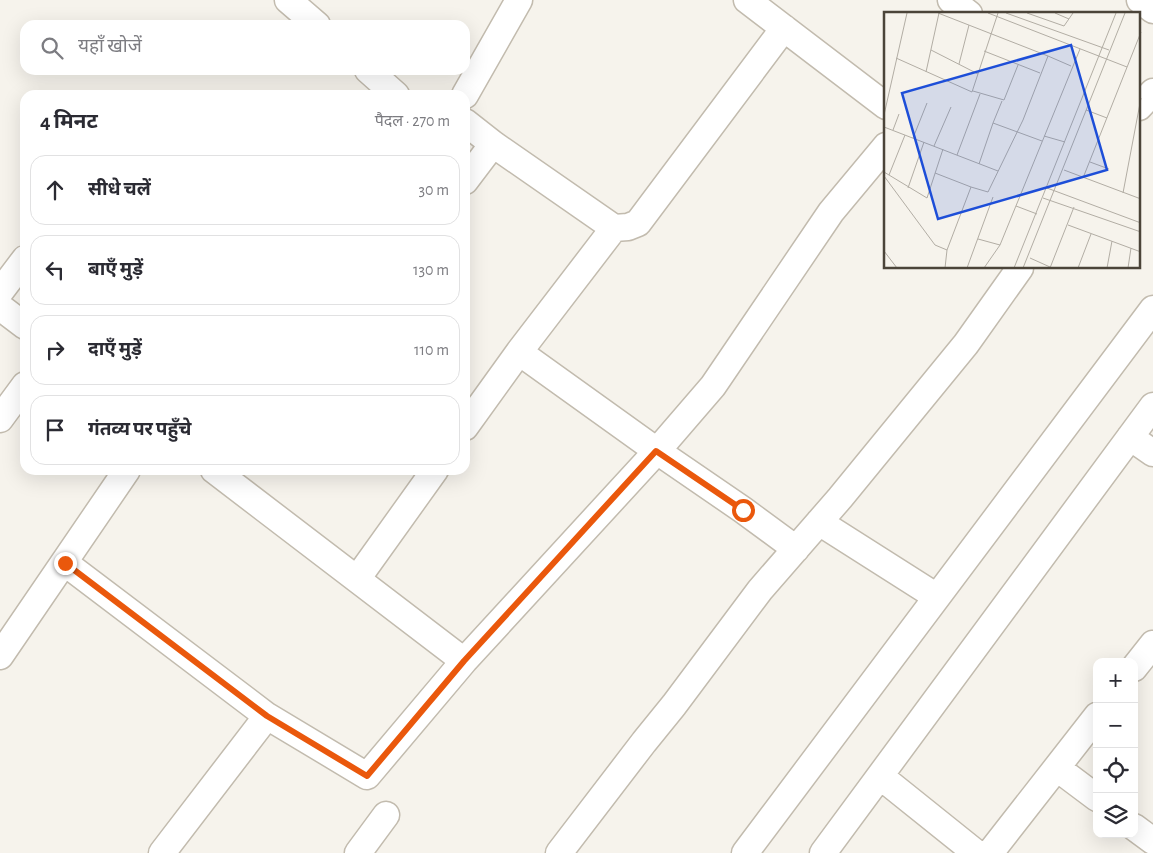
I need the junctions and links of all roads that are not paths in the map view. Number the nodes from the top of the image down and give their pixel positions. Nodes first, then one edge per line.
1 (288, 0) edge
2 (747, 0) edge
3 (951, 0) edge
4 (1140, 0) edge
5 (510, 4) edge
6 (1153, 10) edge
7 (966, 12) edge
8 (311, 20) edge
9 (784, 28) junction
10 (374, 75) edge
11 (390, 90) edge
12 (467, 90) edge
13 (1153, 92) edge
14 (884, 104) edge
15 (1140, 106) edge
16 (470, 126) edge
17 (493, 144) junction
18 (884, 148) edge
19 (470, 174) edge
20 (614, 228) junction
21 (20, 266) edge
22 (1019, 269) edge
23 (0, 292) edge
24 (0, 307) edge
25 (1153, 309) edge
26 (20, 322) edge
27 (519, 352) junction
28 (20, 392) edge
29 (1153, 406) edge
30 (0, 419) edge
31 (470, 420) edge
32 (1130, 437) junction
33 (656, 451) junction
34 (1153, 453) edge
35 (124, 475) edge
36 (431, 475) edge
37 (242, 478) edge
38 (819, 522) junction
39 (796, 549) junction
40 (65, 563) junction
41 (357, 579) junction
42 (937, 597) junction
43 (1153, 644) edge
44 (0, 656) edge
45 (464, 661) junction
46 (1138, 663) edge
47 (267, 716) junction
48 (1093, 721) edge
49 (1056, 768) junction
50 (880, 776) junction
51 (1093, 795) edge
52 (386, 815) dead end
53 (1138, 830) edge
54 (1153, 841) edge
55 (162, 853) edge
56 (358, 853) edge
57 (559, 853) edge
58 (745, 853) edge
59 (823, 853) edge
60 (976, 853) edge
61 (990, 853) edge

1 - 8 street
2 - 9 street
3 - 7 street
4 - 6 street
5 - 12 street
9 - 14 street
9 - 20 street
10 - 11 street
13 - 15 street
16 - 17 street
17 - 19 street
17 - 20 street
18 - 33 street
20 - 27 street
21 - 23 street
22 - 38 street
24 - 26 street
25 - 42 street
27 - 31 street
27 - 33 street
28 - 30 street
29 - 32 street
32 - 34 street
32 - 50 street
33 - 39 street
33 - 45 street
35 - 40 street
36 - 41 street
37 - 41 street
38 - 39 street
38 - 42 street
39 - 57 street
40 - 44 street
40 - 47 street
41 - 45 street
42 - 58 street
43 - 46 street
45 - 47 street
47 - 55 street
48 - 49 street
49 - 51 street
49 - 61 street
50 - 59 street
50 - 60 street
52 - 56 street
53 - 54 street

